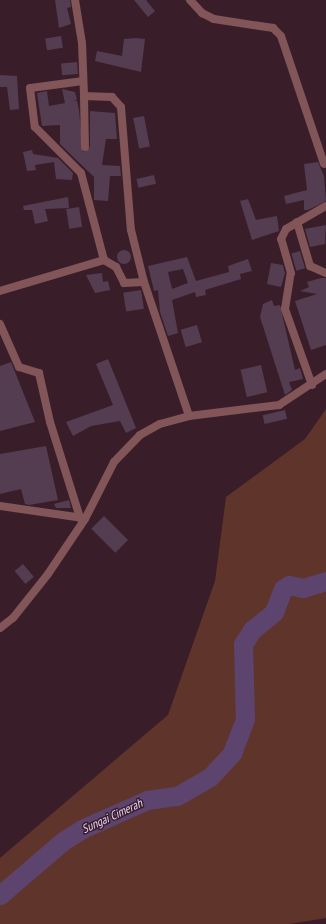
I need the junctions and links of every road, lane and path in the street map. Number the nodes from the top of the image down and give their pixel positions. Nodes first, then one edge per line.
1 (75, 0) edge
2 (190, 0) edge
3 (83, 81) junction
4 (84, 96) junction
5 (85, 147) dead end
6 (325, 166) edge
7 (326, 206) edge
8 (297, 222) junction
9 (104, 260) junction
10 (326, 273) edge
11 (144, 282) junction
12 (0, 291) edge
13 (0, 324) edge
14 (326, 374) edge
15 (312, 386) junction
16 (189, 416) junction
17 (0, 506) edge
18 (82, 518) junction
19 (0, 628) edge

1 - 3 street
2 - 6 street
3 - 4 street
3 - 9 street
4 - 5 street
4 - 11 street
7 - 8 street
8 - 10 street
8 - 15 street
9 - 11 street
9 - 12 street
11 - 16 street
13 - 18 street
14 - 15 street
15 - 16 street
16 - 18 street
17 - 18 street
18 - 19 street

